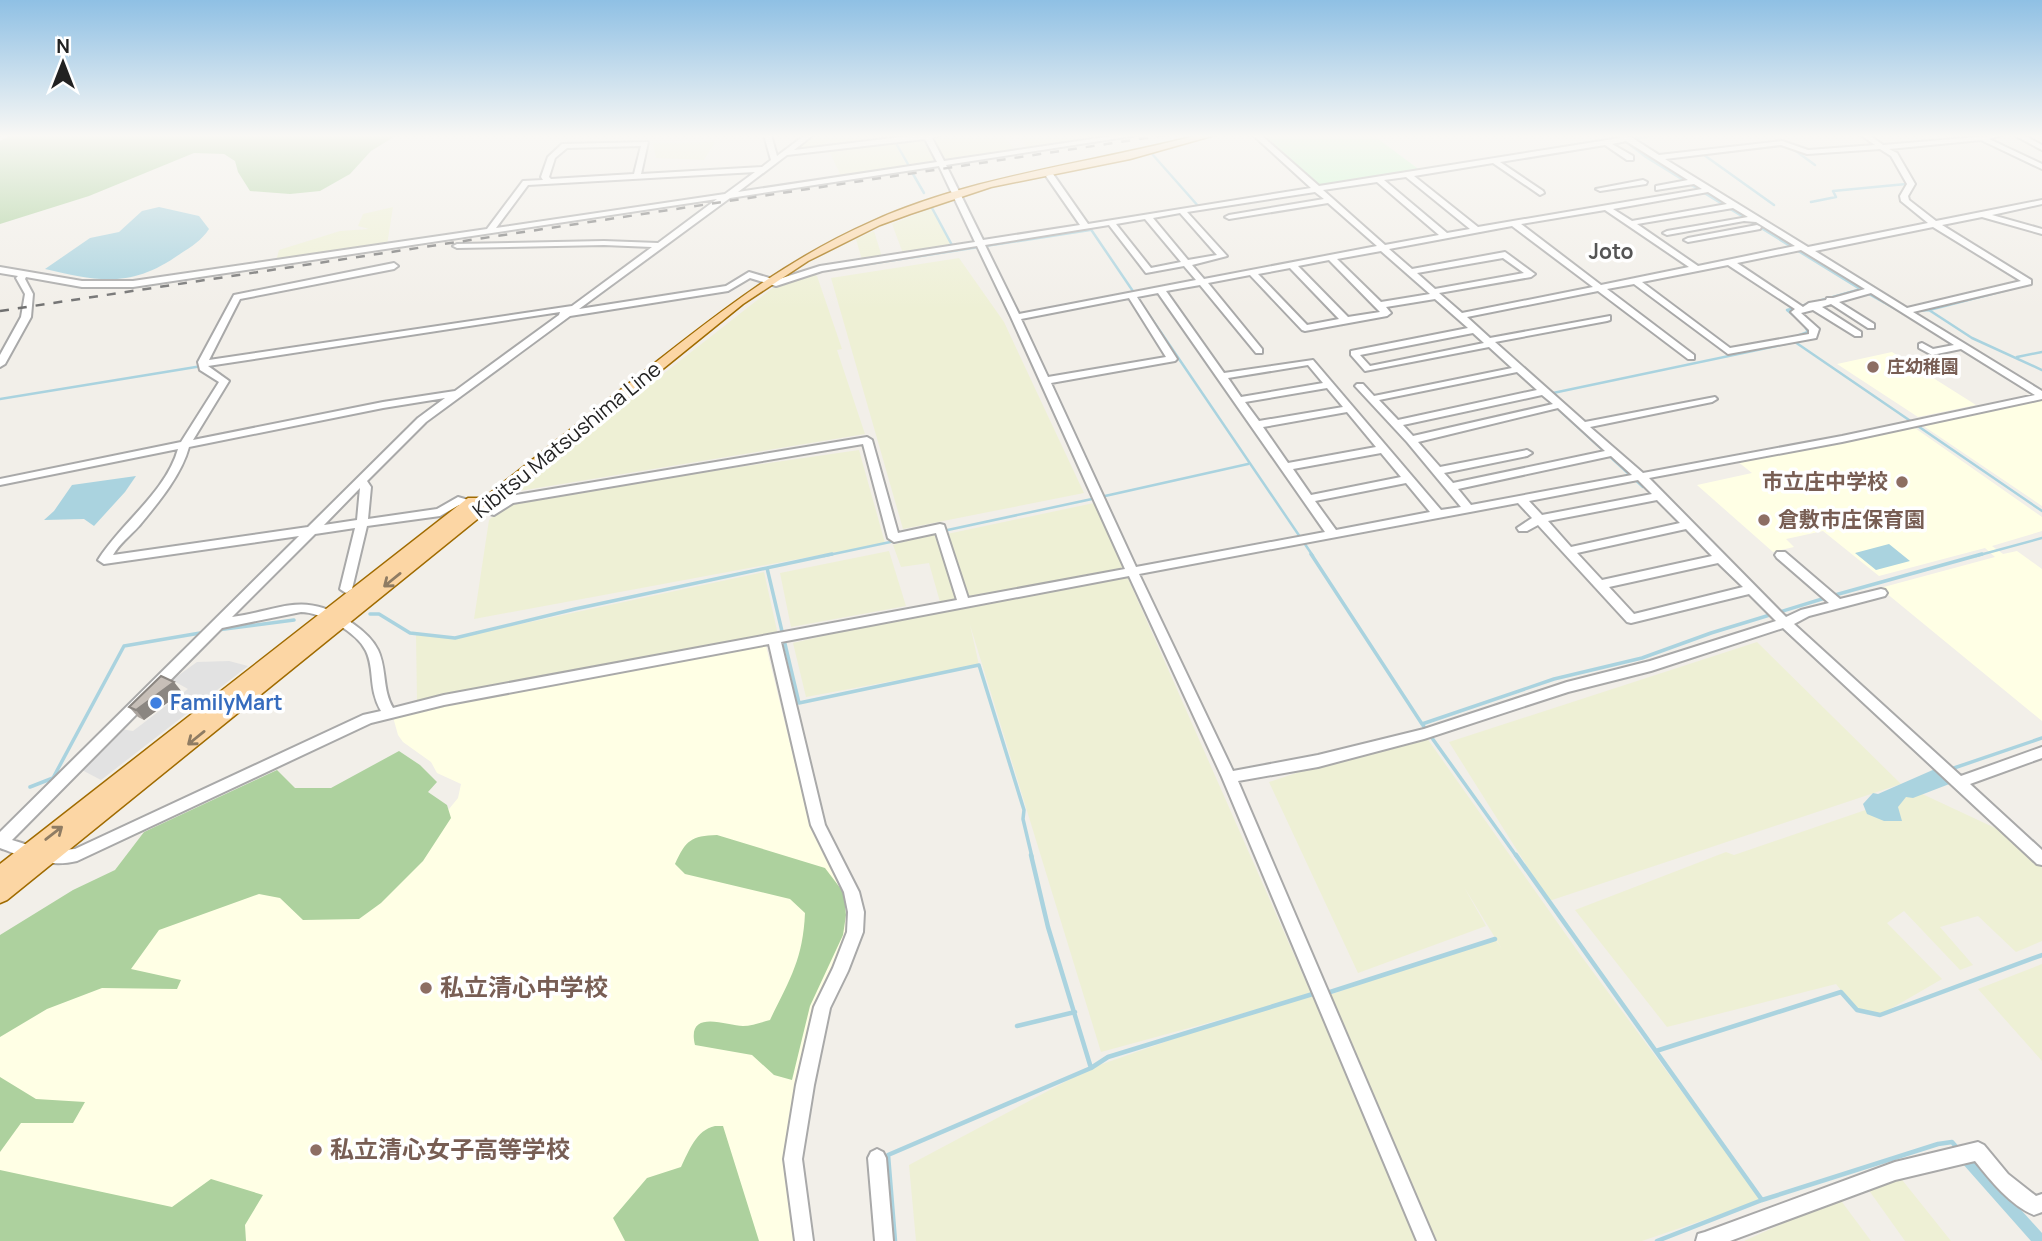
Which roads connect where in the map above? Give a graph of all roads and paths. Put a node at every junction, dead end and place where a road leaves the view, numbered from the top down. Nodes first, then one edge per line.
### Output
1 (518, 193) edge
2 (732, 193) edge
3 (743, 193) edge
4 (954, 193) joint
5 (1062, 193) edge
6 (1305, 193) edge
7 (1319, 193) edge
8 (1394, 193) edge
9 (1431, 193) edge
10 (1623, 193) edge
11 (1693, 193) edge
12 (1707, 193) edge
13 (1906, 193) edge
14 (729, 195) junction
15 (1329, 201) junction
16 (1638, 202) junction
17 (2040, 204) edge
18 (1729, 206) junction
19 (1606, 207) junction
20 (1183, 212) junction
21 (1980, 214) junction
22 (1228, 217) dead end
23 (1148, 218) junction
24 (1752, 221) junction
25 (1635, 222) dead end
26 (1112, 223) junction
27 (1514, 223) junction
28 (1933, 223) junction
29 (1086, 227) junction
30 (489, 230) junction
31 (1476, 230) junction
32 (2042, 232) edge
33 (1667, 233) dead end
34 (1445, 236) junction
35 (1688, 240) dead end
36 (657, 245) junction
37 (457, 246) dead end
38 (981, 246) junction
39 (1382, 248) junction
40 (1799, 249) junction
41 (1331, 258) junction
42 (1730, 262) junction
43 (1186, 264) junction
44 (1292, 265) junction
45 (394, 266) dead end
46 (1696, 268) junction
47 (0, 270) edge
48 (1251, 272) junction
49 (1409, 272) junction
50 (25, 274) junction
51 (763, 279) junction
52 (1636, 281) junction
53 (1202, 283) junction
54 (2025, 283) joint
55 (1602, 288) junction
56 (1160, 289) junction
57 (1867, 291) junction
58 (1134, 294) junction
59 (1434, 294) junction
60 (1830, 300) junction
61 (1379, 305) junction
62 (1812, 305) junction
63 (1798, 307) junction
64 (568, 310) junction
65 (1905, 311) junction
66 (1459, 316) junction
67 (1016, 317) junction
68 (1607, 318) dead end
69 (1346, 321) junction
70 (1871, 326) dead end
71 (1474, 330) junction
72 (1858, 334) dead end
73 (1788, 339) joint
74 (1800, 340) joint
75 (1489, 342) junction
76 (1922, 346) dead end
77 (1961, 346) junction
78 (1258, 351) dead end
79 (1691, 357) dead end
80 (0, 364) edge
81 (203, 366) junction
82 (1519, 369) junction
83 (1221, 376) junction
84 (1045, 382) junction
85 (1330, 385) junction
86 (1360, 386) dead end
87 (1545, 391) junction
88 (454, 394) junction
89 (2042, 395) edge
90 (1372, 399) junction
91 (1712, 399) dead end
92 (1238, 400) junction
93 (1555, 406) junction
94 (1350, 409) junction
95 (1396, 424) junction
96 (1256, 425) junction
97 (1583, 425) junction
98 (1411, 440) junction
99 (185, 444) junction
100 (1384, 449) junction
101 (1527, 453) dead end
102 (1608, 453) junction
103 (1285, 467) junction
104 (1438, 471) junction
105 (1636, 477) junction
106 (1409, 480) junction
107 (361, 481) junction
108 (0, 482) edge
109 (1451, 486) junction
110 (1660, 496) junction
111 (1520, 498) junction
112 (1308, 499) junction
113 (476, 507) junction
114 (1468, 508) junction
115 (1438, 514) junction
116 (1540, 519) junction
117 (362, 523) junction
118 (1689, 525) junction
119 (1523, 528) dead end
120 (309, 532) junction
121 (1333, 534) junction
122 (1569, 551) junction
123 (1781, 555) dead end
124 (1721, 558) junction
125 (1132, 571) junction
126 (1600, 585) junction
127 (346, 589) dead end
128 (1752, 589) junction
129 (1881, 593) dead end
130 (1836, 602) junction
131 (964, 603) junction
132 (1778, 616) junction
133 (335, 618) junction
134 (213, 628) junction
135 (780, 638) junction
136 (389, 712) junction
137 (2042, 752) edge
138 (1952, 775) junction
139 (1229, 777) junction
140 (29, 852) junction
141 (46, 859) junction
142 (2042, 859) edge
143 (0, 875) edge
144 (0, 894) edge
145 (1965, 1154) joint
146 (877, 1157) dead end
147 (2042, 1203) edge
148 (804, 1241) edge
149 (884, 1241) edge
150 (1426, 1241) edge
151 (1705, 1241) edge

1 - 30 street
2 - 14 street
3 - 14 street
4 - 38 street
4 - 51 main road, Kibitsu Matsushima Line
5 - 29 street
6 - 20 street
7 - 15 street
8 - 34 street
9 - 31 street
10 - 16 street
11 - 16 street
12 - 18 street
13 - 28 street
14 - 30 street
14 - 36 street
15 - 22 street
15 - 39 street
16 - 19 street
17 - 21 street
18 - 24 street
18 - 25 street
19 - 27 street
19 - 46 street
20 - 23 street
20 - 43 street
21 - 28 street
21 - 32 street
23 - 26 street
23 - 43 street
24 - 33 street
24 - 35 street
24 - 40 street
26 - 29 street
26 - 43 street
27 - 31 street
27 - 55 street
28 - 40 street
28 - 54 street
29 - 38 street
30 - 50 street
31 - 34 street
34 - 39 street
36 - 37 street
36 - 64 street
38 - 51 street
38 - 67 street
39 - 41 street
39 - 49 street
40 - 42 street
40 - 57 street
41 - 44 street
41 - 61 street
42 - 46 street
42 - 63 street
43 - 53 street
44 - 48 street
44 - 69 street
45 - 81 street
46 - 52 street
47 - 50 street
48 - 53 street
48 - 69 street
49 - 59 street
49 - 59 street
50 - 80 street
51 - 64 street
51 - 113 main road, Kibitsu Matsushima Line
52 - 55 street
52 - 73 street
53 - 56 street
53 - 78 street
54 - 65 street
55 - 66 street
55 - 79 street
56 - 58 street
56 - 83 street
57 - 60 street
57 - 65 street
58 - 67 street
58 - 84 street
59 - 61 street
59 - 66 street
60 - 62 street
60 - 70 street
61 - 69 street
62 - 63 street
62 - 72 street
63 - 74 street
64 - 81 street
64 - 88 street
65 - 77 street
66 - 71 street
67 - 84 street
68 - 75 street
71 - 75 street
71 - 75 street
73 - 74 street
75 - 82 street
76 - 77 street
77 - 89 street
81 - 99 street
82 - 87 street
82 - 90 street
83 - 85 street
83 - 92 street
84 - 125 street
85 - 92 street
85 - 94 street
86 - 90 street
87 - 93 street
87 - 95 street
88 - 99 street
88 - 107 street
89 - 105 street
90 - 95 street
91 - 97 street
92 - 96 street
93 - 97 street
93 - 98 street
94 - 96 street
94 - 100 street
95 - 98 street
96 - 103 street
97 - 102 street
98 - 104 street
99 - 108 street
99 - 120 street
100 - 103 street
100 - 106 street
101 - 104 street
102 - 105 street
102 - 109 street
103 - 112 street
104 - 109 street
105 - 110 street
105 - 111 street
106 - 112 street
106 - 115 street
107 - 117 street
107 - 120 street
109 - 114 street
110 - 116 street
110 - 118 street
111 - 114 street
111 - 116 street
112 - 121 street
113 - 117 street
113 - 131 street
113 - 133 main road, Kibitsu Matsushima Line
114 - 115 street
115 - 121 street
116 - 119 street
116 - 122 street
117 - 120 street
117 - 127 street
118 - 122 street
118 - 124 street
120 - 134 street
121 - 125 street
122 - 126 street
123 - 130 street
124 - 126 street
124 - 128 street
125 - 131 street
125 - 139 street
126 - 128 street
128 - 132 street
129 - 130 street
130 - 132 street
131 - 135 street
132 - 138 street
132 - 139 street
133 - 134 street
133 - 136 street
140 -> 133 main road, Kibitsu Matsushima Line
133 -> 141 main road, Kibitsu Matsushima Line
134 - 140 street
135 - 136 street
135 - 148 street
136 - 141 street
137 - 138 street
138 - 142 street
139 - 150 street
140 - 141 street
140 - 143 main road, Kibitsu Matsushima Line
141 - 144 main road, Kibitsu Matsushima Line
145 - 147 street
145 - 151 street
146 - 149 street

